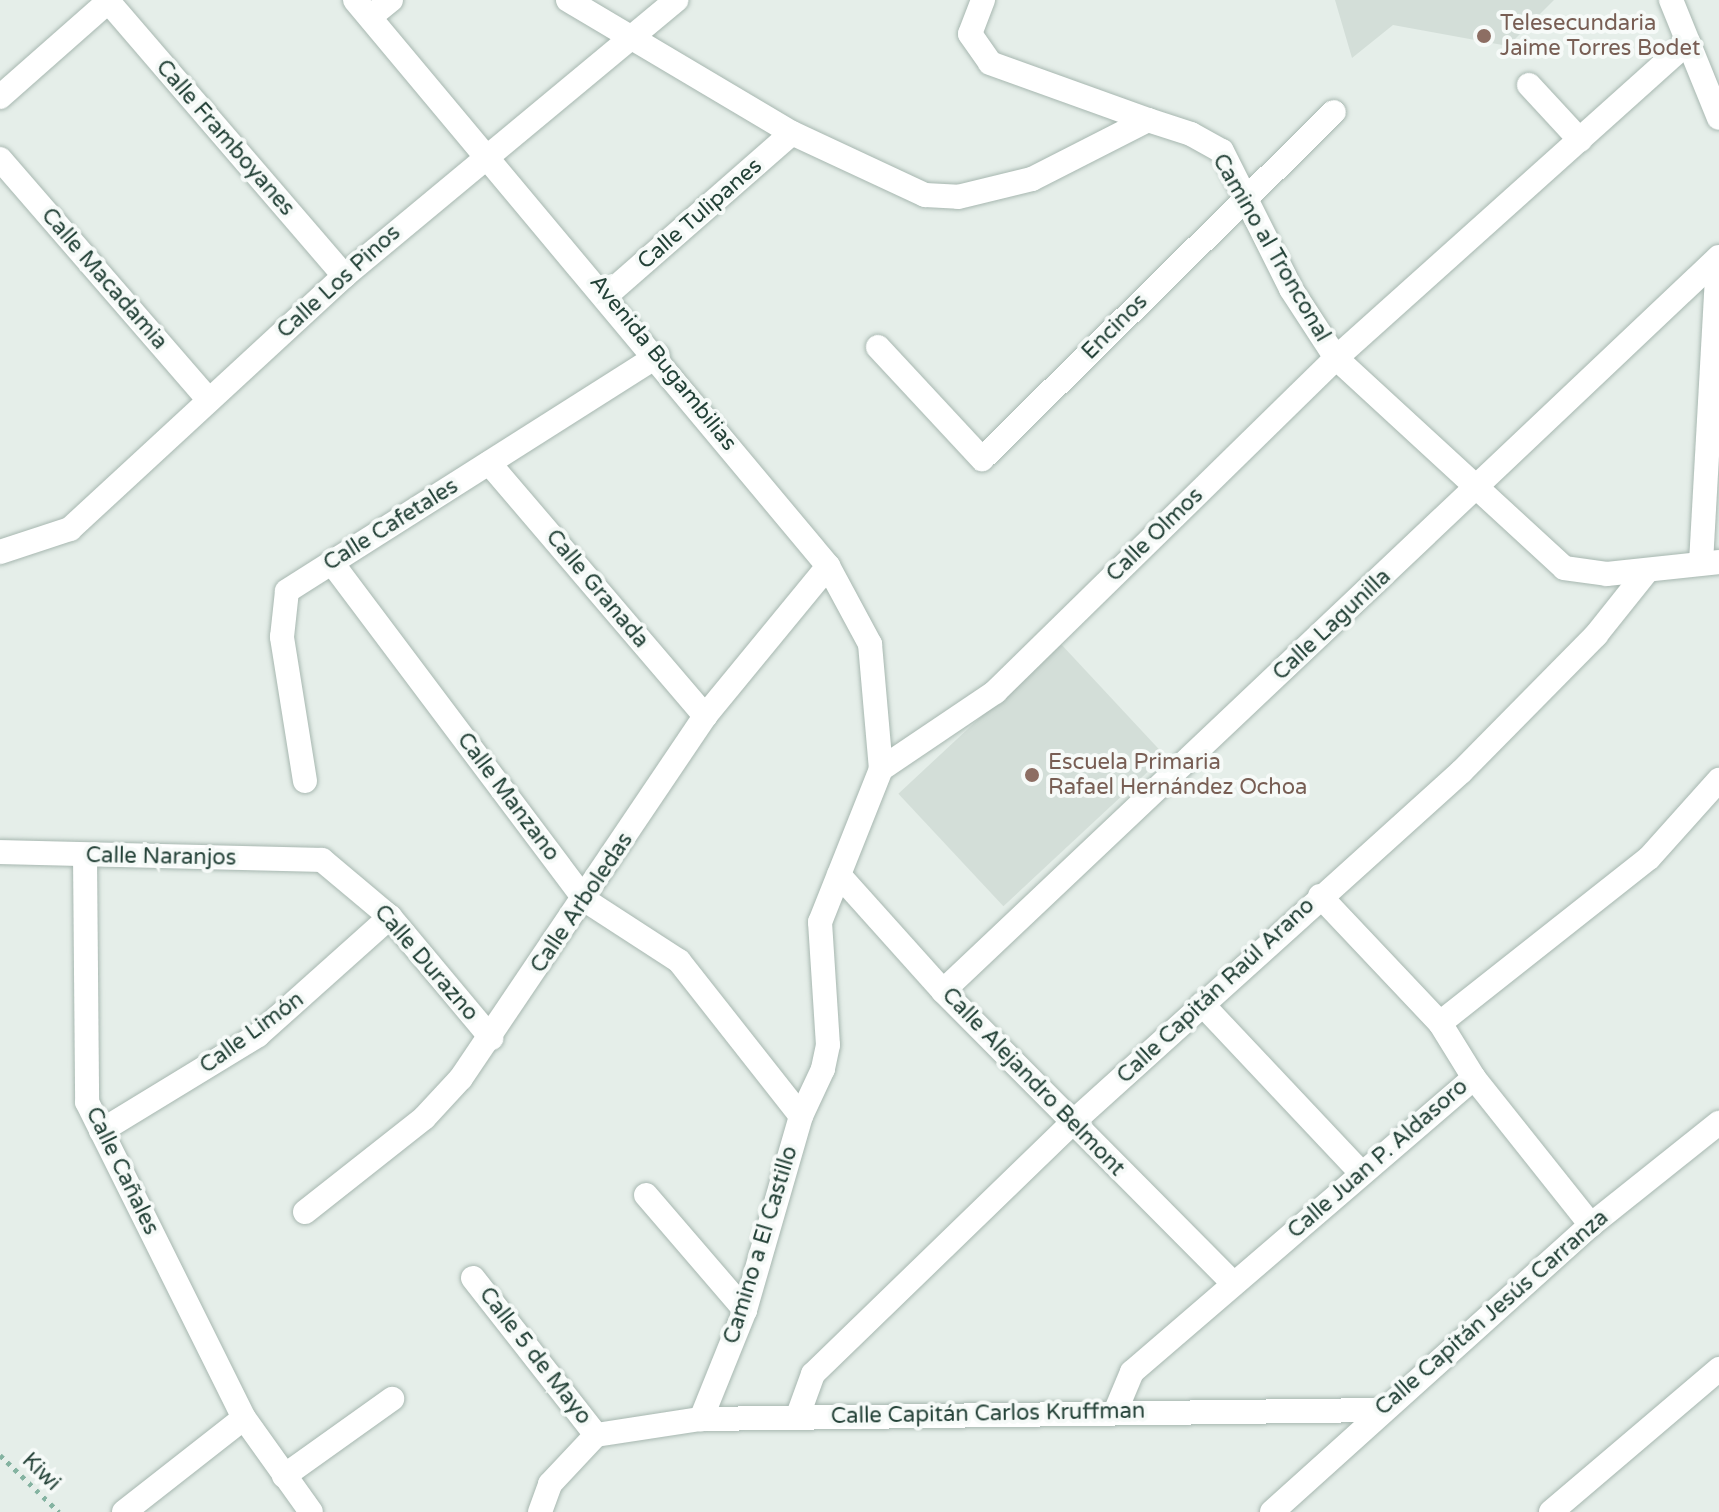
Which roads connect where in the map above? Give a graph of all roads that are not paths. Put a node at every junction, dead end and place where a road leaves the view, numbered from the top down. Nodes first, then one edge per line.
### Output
1 (108, 0) edge
2 (391, 0) edge
3 (568, 0) edge
4 (676, 0) edge
5 (983, 0) edge
6 (1671, 0) edge
7 (362, 8) edge
8 (631, 37) junction
9 (1688, 42) junction
10 (1529, 85) dead end
11 (0, 97) edge
12 (1334, 112) dead end
13 (1719, 118) edge
14 (1148, 120) junction
15 (792, 133) junction
16 (1580, 140) junction
17 (485, 153) junction
18 (0, 159) edge
19 (1247, 196) junction
20 (1718, 257) edge
21 (344, 276) junction
22 (608, 294) junction
23 (878, 347) dead end
24 (658, 356) junction
25 (1336, 358) junction
26 (209, 400) junction
27 (489, 463) junction
28 (1477, 488) junction
29 (0, 552) edge
30 (1710, 562) edge
31 (332, 563) junction
32 (828, 566) junction
33 (1647, 571) junction
34 (705, 716) junction
35 (881, 769) junction
36 (1719, 780) edge
37 (305, 781) dead end
38 (0, 852) edge
39 (85, 856) junction
40 (322, 860) joint
41 (839, 875) junction
42 (1320, 896) junction
43 (585, 900) junction
44 (390, 917) junction
45 (943, 991) junction
46 (1202, 1004) junction
47 (1440, 1023) junction
48 (491, 1038) junction
49 (1474, 1078) junction
50 (801, 1116) junction
51 (1072, 1123) junction
52 (1719, 1123) edge
53 (101, 1131) junction
54 (1362, 1174) junction
55 (646, 1195) dead end
56 (305, 1212) dead end
57 (1591, 1225) junction
58 (473, 1278) dead end
59 (1233, 1283) junction
60 (745, 1310) junction
61 (1717, 1375) edge
62 (392, 1399) dead end
63 (1116, 1410) junction
64 (1381, 1410) junction
65 (244, 1418) junction
66 (797, 1418) junction
67 (701, 1419) junction
68 (596, 1435) junction
69 (284, 1476) junction
70 (124, 1512) edge
71 (311, 1512) edge
72 (540, 1512) edge
73 (1272, 1512) edge
74 (1551, 1512) edge

1 - 11 street
1 - 21 street, Calle Framboyanes
2 - 7 street
3 - 8 street
4 - 8 street, Calle Los Pinos
5 - 14 street, Camino al Tronconal
6 - 9 street
7 - 17 street, Avenida Bugambilias
8 - 15 street
8 - 17 street, Calle Los Pinos
9 - 13 street
9 - 16 street, Calle Olmos
10 - 16 street
12 - 19 street, Encinos
14 - 15 street
14 - 19 street, Camino al Tronconal
15 - 22 street, Calle Tulipanes
16 - 25 street, Calle Olmos
17 - 21 street, Calle Los Pinos
17 - 22 street, Avenida Bugambilias
18 - 26 street, Calle Macadamia
19 - 23 street, Encinos
19 - 25 street, Camino al Tronconal
20 - 28 street, Calle Lagunilla
20 - 30 street
21 - 26 street, Calle Los Pinos
22 - 24 street, Avenida Bugambilias
24 - 27 street, Calle Cafetales
24 - 32 street, Avenida Bugambilias
25 - 28 street, Camino al Tronconal
25 - 35 street, Calle Olmos
26 - 29 street, Calle Los Pinos
27 - 31 street, Calle Cafetales
27 - 34 street, Calle Granada
28 - 33 street, Camino al Tronconal
28 - 45 street, Calle Lagunilla
30 - 33 street, Camino al Tronconal
31 - 37 street, Calle Cafetales
31 - 43 street, Calle Manzano
32 - 34 street, Calle Arboledas
32 - 35 street, Avenida Bugambilias
33 - 42 street, Calle Capitán Raúl Arano
34 - 43 street, Calle Arboledas
35 - 41 street
36 - 47 street
38 - 39 street, Calle Naranjos
39 - 40 street, Calle Naranjos
39 - 53 street, Calle Cañales
40 - 44 street, Calle Durazno
41 - 45 street, Calle Alejandro Belmont
41 - 50 street
42 - 46 street, Calle Capitán Raúl Arano
42 - 47 street, Calle Juan P. Aldasoro
43 - 48 street, Calle Arboledas
43 - 50 street, Calle Manzano
44 - 48 street, Calle Durazno
44 - 53 street, Calle Limón
45 - 51 street, Calle Alejandro Belmont
46 - 51 street, Calle Capitán Raúl Arano
46 - 54 street
47 - 49 street, Calle Juan P. Aldasoro
48 - 56 street, Calle Arboledas
49 - 54 street, Calle Juan P. Aldasoro
49 - 57 street
50 - 60 street, Camino a El Castillo
51 - 59 street, Calle Alejandro Belmont
51 - 66 street, Calle Capitán Raúl Arano
52 - 57 street, Calle Capitán Jesús Carranza
53 - 65 street, Calle Cañales
54 - 59 street, Calle Juan P. Aldasoro
55 - 60 street
57 - 64 street, Calle Capitán Jesús Carranza
58 - 68 street, Calle 5 de Mayo
59 - 63 street, Calle Juan P. Aldasoro
60 - 67 street, Camino a El Castillo
61 - 74 street
62 - 69 street
63 - 64 street, Calle Capitán Carlos Kruffman
63 - 66 street, Calle Capitán Carlos Kruffman
64 - 73 street, Calle Capitán Jesús Carranza
65 - 69 street, Calle Cañales
65 - 70 street
66 - 67 street, Calle Capitán Carlos Kruffman
67 - 68 street, Calle Capitán Carlos Kruffman
68 - 72 street
69 - 71 street, Calle Cañales

